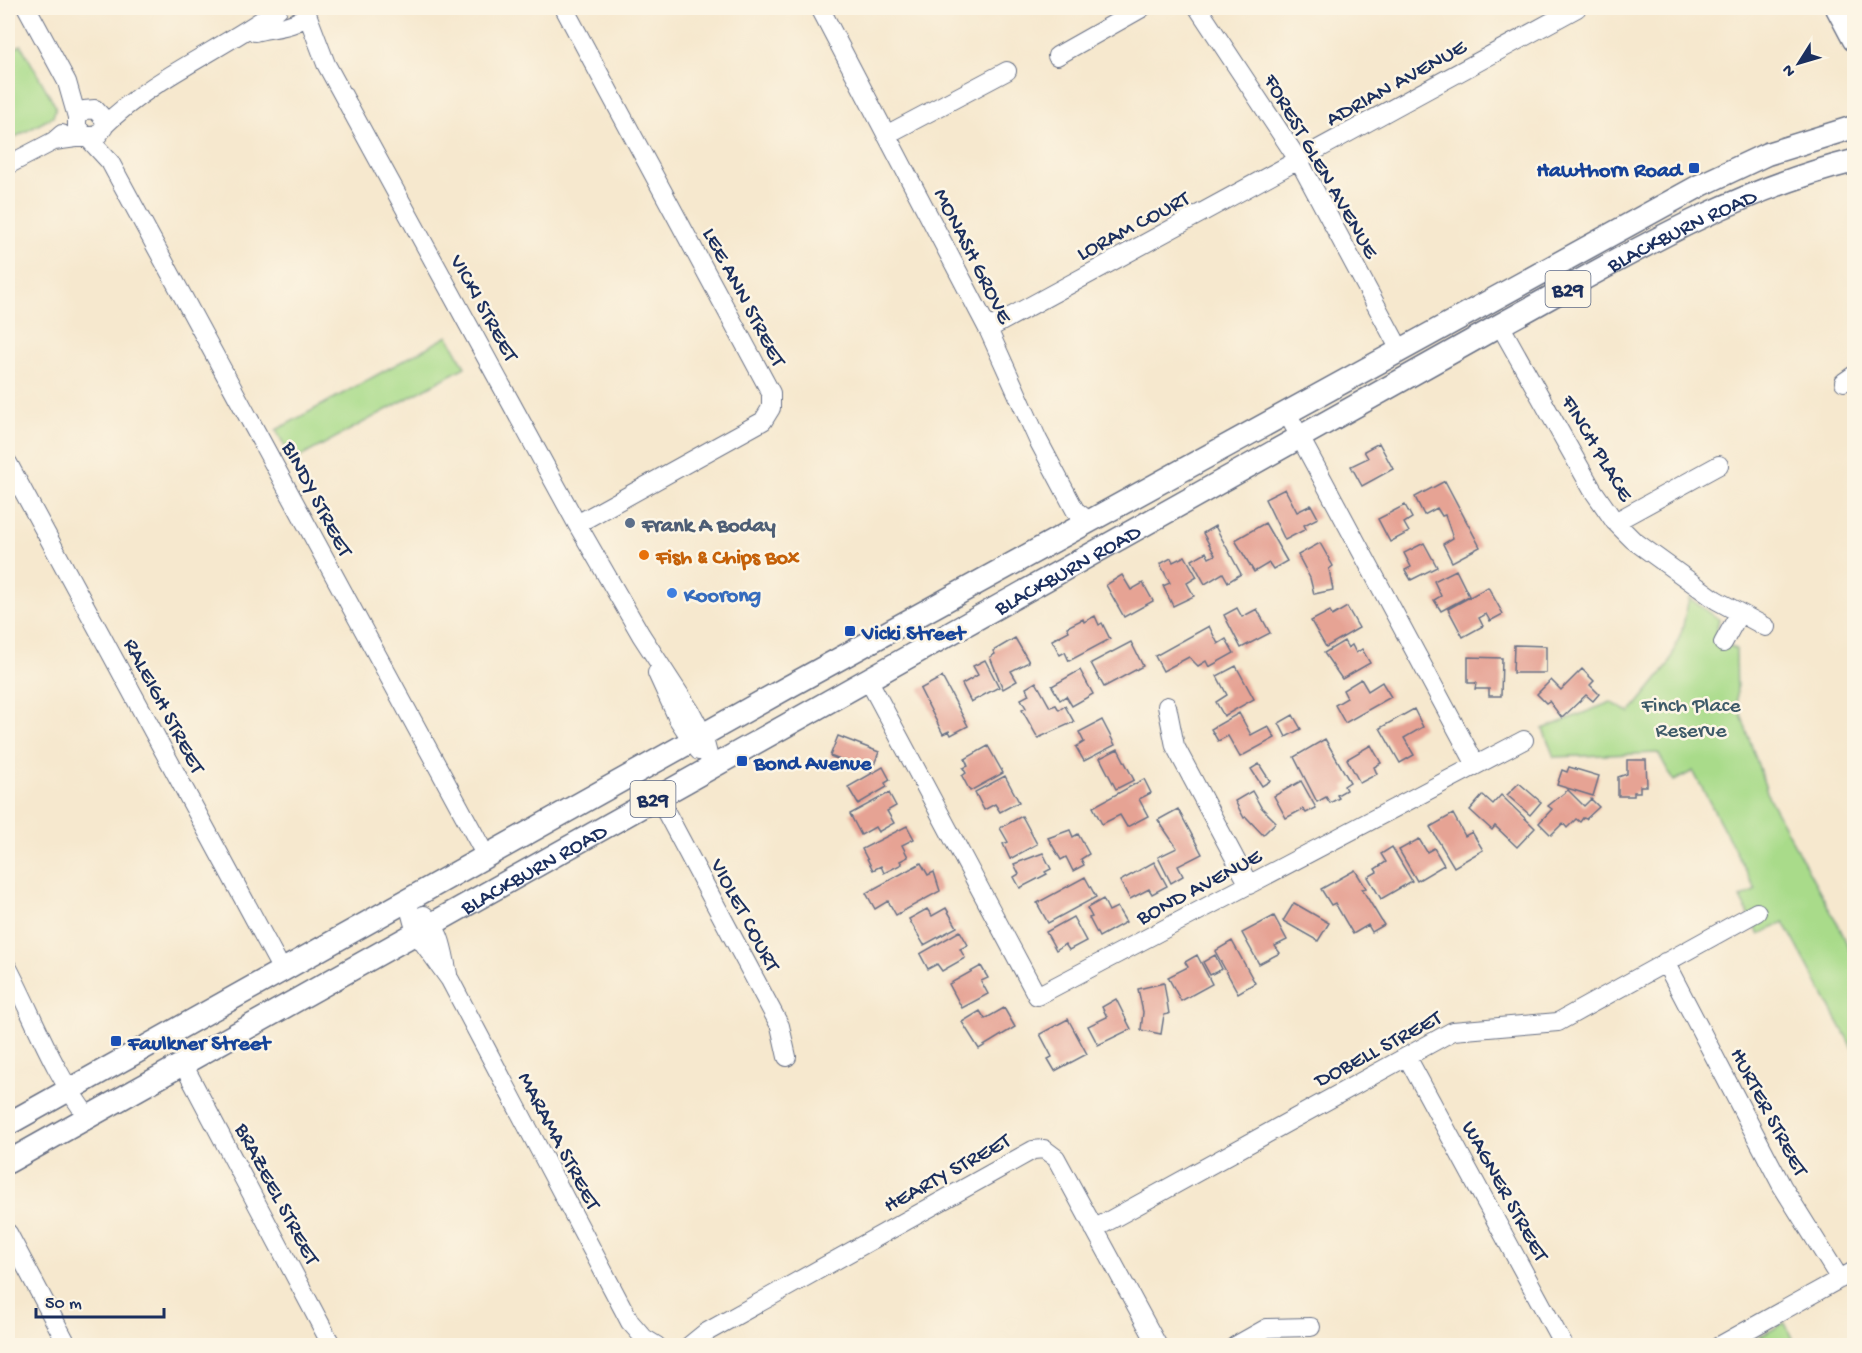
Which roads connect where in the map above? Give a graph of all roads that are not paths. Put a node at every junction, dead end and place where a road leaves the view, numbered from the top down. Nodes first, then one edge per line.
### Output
1 (27, 8) edge
2 (564, 8) edge
3 (820, 8) edge
4 (1142, 8) edge
5 (1198, 8) edge
6 (1577, 8) edge
7 (1838, 8) edge
8 (296, 13) edge
9 (1854, 40) edge
10 (1057, 56) dead end
11 (1007, 70) dead end
12 (67, 82) junction
13 (100, 118) junction
14 (1854, 127) edge
15 (81, 128) junction
16 (886, 135) junction
17 (1299, 161) junction
18 (1854, 161) edge
19 (110, 162) junction
20 (8, 165) edge
21 (1500, 325) junction
22 (988, 329) junction
23 (1400, 350) junction
24 (1287, 413) junction
25 (1299, 436) junction
26 (8, 462) edge
27 (1719, 465) dead end
28 (1090, 522) junction
29 (1615, 522) junction
30 (577, 524) junction
31 (1739, 614) junction
32 (1766, 627) dead end
33 (1724, 643) dead end
34 (868, 679) junction
35 (1167, 706) dead end
36 (697, 738) junction
37 (1524, 740) dead end
38 (1476, 765) junction
39 (711, 766) junction
40 (658, 797) junction
41 (486, 856) junction
42 (1249, 885) junction
43 (407, 900) junction
44 (1757, 912) dead end
45 (424, 928) junction
46 (1665, 963) junction
47 (8, 968) edge
48 (282, 970) junction
49 (787, 1057) dead end
50 (1407, 1057) junction
51 (183, 1064) junction
52 (72, 1088) junction
53 (88, 1117) junction
54 (8, 1124) edge
55 (8, 1162) edge
56 (1094, 1229) junction
57 (8, 1233) edge
58 (1847, 1275) edge
59 (630, 1322) junction
60 (1311, 1327) dead end
61 (705, 1333) junction
62 (68, 1346) edge
63 (332, 1346) edge
64 (637, 1346) edge
65 (657, 1346) edge
66 (675, 1346) edge
67 (689, 1346) edge
68 (1158, 1346) edge
69 (1235, 1346) edge
70 (1564, 1346) edge
71 (1719, 1346) edge

1 - 12 street, BINDY STREET
2 - 30 street, LEE ANN STREET
3 - 16 street, MONASH GROVE
4 - 10 street
5 - 17 street, FOREST GLEN AVENUE
6 - 17 street, ADRIAN AVENUE
7 - 9 main road
8 - 13 street
8 - 30 street, VICKI STREET
11 - 16 street
12 - 13 street, BINDY STREET
12 - 15 street, BINDY STREET
13 - 15 street
13 - 15 street
13 - 19 street, BINDY STREET
14 - 23 main road, BLACKBURN ROAD / B29
15 - 19 street, BINDY STREET
15 - 20 street
16 - 22 street, MONASH GROVE
17 - 22 street, LORAM COURT
17 - 23 street, FOREST GLEN AVENUE
18 - 21 main road, BLACKBURN ROAD / B29
19 - 41 street, BINDY STREET
21 - 25 main road, BLACKBURN ROAD / B29
21 - 29 street, FINCH PLACE
22 - 28 street, MONASH GROVE
23 - 24 main road, BLACKBURN ROAD / B29
24 - 25 street
24 - 28 main road, BLACKBURN ROAD / B29
25 - 34 main road, BLACKBURN ROAD / B29
25 - 38 street
26 - 48 street, RALEIGH STREET
27 - 29 street
28 - 36 main road, BLACKBURN ROAD / B29
29 - 31 street, FINCH PLACE
30 - 36 street, VICKI STREET
31 - 32 street, FINCH PLACE
31 - 33 street
34 - 39 main road, BLACKBURN ROAD / B29
34 - 42 street, BOND AVENUE
35 - 42 street
36 - 39 street, VICKI STREET
36 - 41 main road, BLACKBURN ROAD / B29
37 - 38 street, BOND AVENUE
38 - 42 street, BOND AVENUE
39 - 40 main road, BLACKBURN ROAD / B29
40 - 45 main road, BLACKBURN ROAD / B29
40 - 49 street, VIOLET COURT
41 - 43 main road, BLACKBURN ROAD / B29
43 - 45 street
43 - 48 main road, BLACKBURN ROAD / B29
44 - 46 street, DOBELL STREET
45 - 51 main road, BLACKBURN ROAD / B29
45 - 59 street, MARAMA STREET
46 - 50 street, DOBELL STREET
46 - 58 street, HURTER STREET
47 - 52 street
48 - 52 main road, BLACKBURN ROAD / B29
50 - 56 street, DOBELL STREET
50 - 70 street, WAGNER STREET
51 - 53 main road, BLACKBURN ROAD / B29
51 - 63 street, BRAZEEL STREET
52 - 53 street
52 - 54 main road, BLACKBURN ROAD / B29
53 - 55 main road, BLACKBURN ROAD / B29
56 - 61 street, HEARTY STREET
56 - 68 street, HEARTY STREET
57 - 62 street
58 - 71 street
59 - 64 street, MARAMA STREET
59 - 65 street, MARAMA STREET
60 - 69 street
61 - 66 street, HEARTY STREET
61 - 67 street, HEARTY STREET

